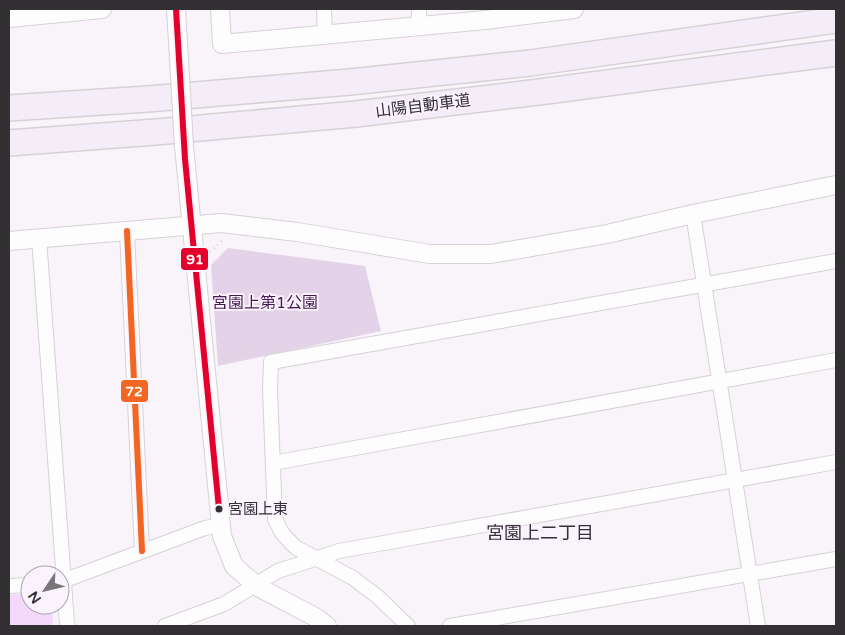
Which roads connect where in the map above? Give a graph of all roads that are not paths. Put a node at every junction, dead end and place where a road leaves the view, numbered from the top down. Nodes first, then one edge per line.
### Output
1 (102, 9) edge
2 (176, 9) edge
3 (220, 9) edge
4 (324, 9) edge
5 (574, 9) edge
6 (517, 12) edge
7 (419, 17) edge
8 (9, 18) edge
9 (836, 20) edge
10 (325, 35) junction
11 (836, 53) edge
12 (9, 108) edge
13 (9, 143) edge
14 (836, 185) edge
15 (693, 214) junction
16 (191, 226) junction
17 (127, 231) junction
18 (39, 238) junction
19 (9, 241) edge
20 (836, 261) edge
21 (705, 284) junction
22 (836, 360) edge
23 (720, 381) junction
24 (836, 462) edge
25 (273, 463) junction
26 (736, 480) junction
27 (221, 525) junction
28 (142, 551) junction
29 (316, 558) junction
30 (836, 559) edge
31 (61, 565) edge
32 (750, 574) junction
33 (70, 578) edge
34 (255, 585) junction
35 (166, 626) edge
36 (327, 626) edge
37 (408, 626) edge
38 (450, 626) edge
39 (758, 626) edge

1 - 8 street
2 - 16 street, bridge
3 - 10 street
4 - 10 street
5 - 6 street
6 - 7 street
7 - 10 street
9 - 12 highway, 山陽自動車道
11 - 13 highway, 山陽自動車道
14 - 15 street
15 - 16 street
15 - 21 street
16 - 17 street
16 - 27 street
17 - 18 street
17 - 28 street
18 - 19 street
18 - 31 street
20 - 21 street
21 - 23 street
21 - 25 street
22 - 23 street
23 - 25 street
23 - 26 street
24 - 26 street
25 - 29 street
26 - 29 street
26 - 32 street
27 - 28 street
27 - 34 street
28 - 33 street
29 - 34 street
29 - 37 street
30 - 32 street
32 - 38 street
32 - 39 street
34 - 35 street
34 - 36 street

